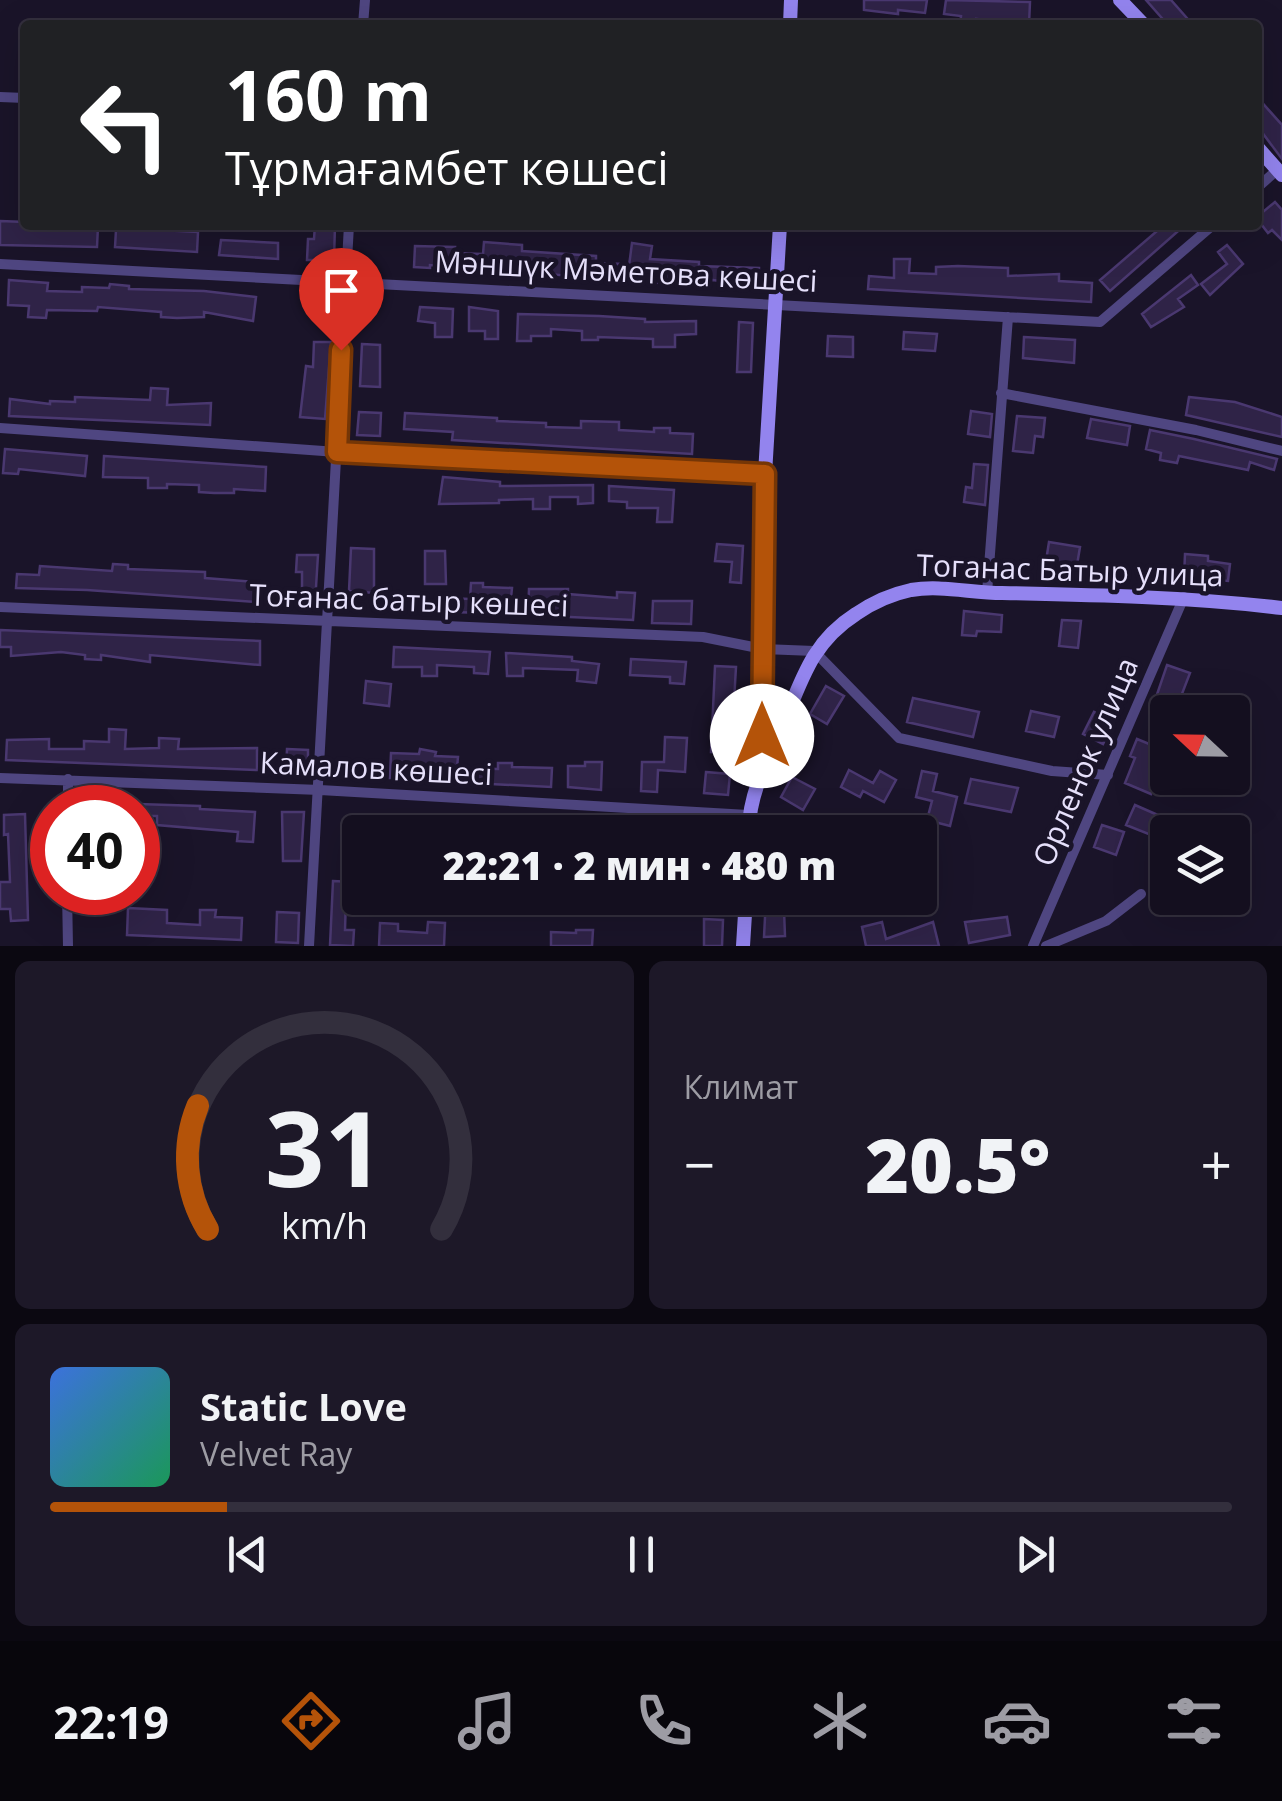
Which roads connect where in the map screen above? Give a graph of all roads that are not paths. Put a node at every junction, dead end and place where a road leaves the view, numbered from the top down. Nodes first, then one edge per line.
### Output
1 (1120, 0) edge
2 (1139, 20) edge
3 (1262, 153) edge
4 (1280, 173) edge
5 (348, 230) edge
6 (780, 230) edge
7 (1207, 230) edge
8 (0, 264) edge
9 (344, 282) junction
10 (776, 305) junction
11 (1008, 318) junction
12 (1002, 393) junction
13 (0, 428) edge
14 (1282, 451) edge
15 (337, 452) junction
16 (765, 474) junction
17 (987, 593) junction
18 (1184, 597) junction
19 (0, 608) edge
20 (1282, 608) edge
21 (328, 622) junction
22 (762, 649) junction
23 (814, 652) junction
24 (768, 760) junction
25 (1108, 775) junction
26 (0, 778) edge
27 (68, 779) junction
28 (68, 785) edge
29 (320, 790) junction
30 (748, 815) joint
31 (1141, 894) dead end
32 (67, 915) edge
33 (745, 915) edge
34 (68, 946) edge
35 (309, 946) edge
36 (743, 946) edge
37 (1034, 946) edge
38 (1046, 946) edge

1 - 2 street
3 - 4 street
5 - 9 street
6 - 10 street
7 - 11 street, Мәншүк Мәметова көшесі
8 - 9 street, Мәншүк Мәметова көшесі
9 - 10 street, Мәншүк Мәметова көшесі
9 - 15 street
10 - 11 street, Мәншүк Мәметова көшесі
10 - 16 street
11 - 12 street
12 - 14 street
12 - 17 street
13 - 15 street
15 - 16 street
15 - 21 street
16 - 22 street
17 - 18 street, Тоганас Батыр улица
17 - 23 street, Тоганас Батыр улица
18 - 20 street, Тоганас Батыр улица
18 - 25 street, Орленок улица
19 - 21 street, Тоғанас батыр көшесі
21 - 22 street, Тоғанас батыр көшесі
21 - 29 street
22 - 23 street, Тоғанас батыр көшесі
22 - 24 street
23 - 24 street, Тоганас Батыр улица
23 - 25 street
24 - 30 street, Тоганас Батыр улица
25 - 37 street, Орленок улица
26 - 27 street, Камалов көшесі
27 - 28 street
27 - 29 street, Камалов көшесі
29 - 30 street, Камалов көшесі
29 - 35 street
31 - 38 street
32 - 34 street
33 - 36 street

